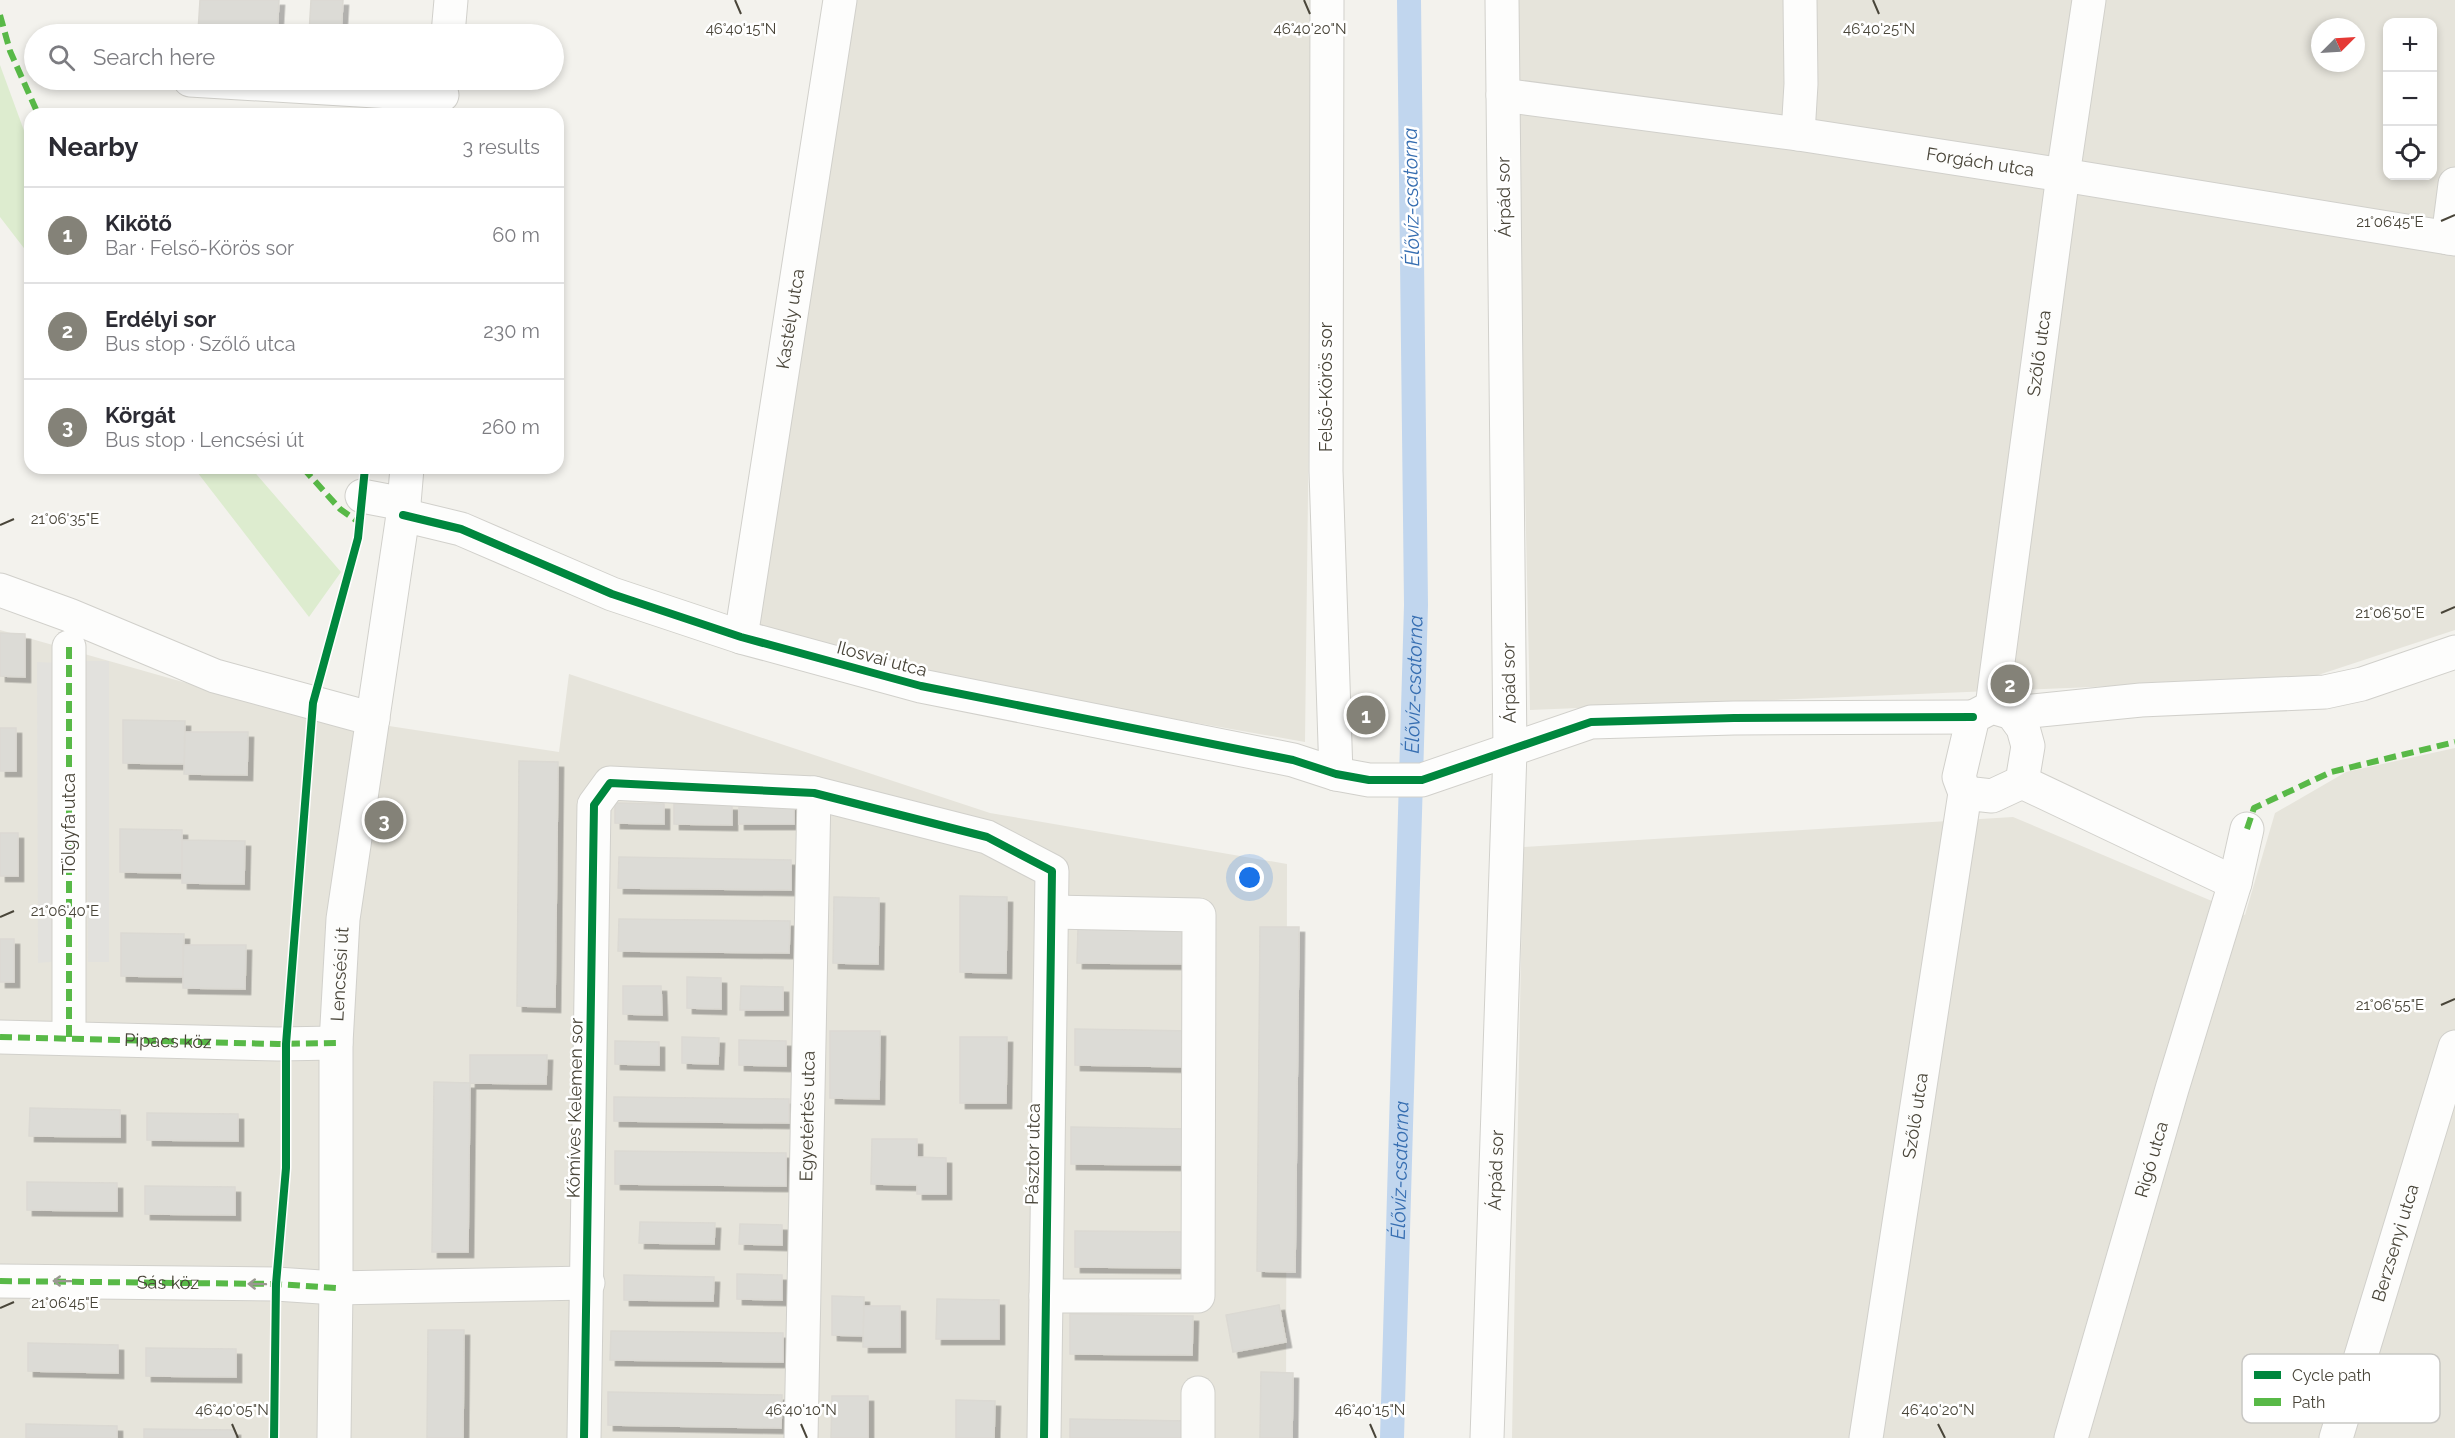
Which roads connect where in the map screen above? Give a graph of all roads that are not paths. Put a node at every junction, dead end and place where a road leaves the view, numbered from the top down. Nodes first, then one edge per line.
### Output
1 (451, 0) edge
2 (840, 0) edge
3 (1327, 0) edge
4 (1502, 0) edge
5 (1800, 0) edge
6 (2089, 0) edge
7 (449, 24) edge
8 (348, 90) edge
9 (1503, 95) junction
10 (442, 96) edge
11 (1798, 134) junction
12 (2063, 175) junction
13 (2455, 184) edge
14 (2451, 239) edge
15 (407, 474) edge
16 (362, 496) dead end
17 (404, 510) junction
18 (0, 590) edge
19 (741, 637) junction
20 (69, 646) dead end
21 (2455, 652) edge
22 (1992, 712) junction
23 (373, 719) junction
24 (1510, 751) junction
25 (1336, 774) junction
26 (2022, 782) junction
27 (814, 793) junction
28 (1965, 794) junction
29 (2247, 830) dead end
30 (2235, 883) junction
31 (1052, 912) junction
32 (0, 1037) edge
33 (69, 1038) junction
34 (336, 1043) junction
35 (2455, 1047) edge
36 (0, 1281) edge
37 (588, 1283) junction
38 (336, 1287) junction
39 (1046, 1296) junction
40 (2362, 1354) edge
41 (1198, 1393) dead end
42 (2341, 1423) edge
43 (334, 1438) edge
44 (584, 1438) edge
45 (801, 1438) edge
46 (1044, 1438) edge
47 (1198, 1438) edge
48 (1487, 1438) edge
49 (1866, 1438) edge
50 (2071, 1438) edge
51 (2336, 1438) edge

1 - 7 street
2 - 19 street, Kastély utca
3 - 25 street, Felső-Körös sor
4 - 9 street, Árpád sor
5 - 11 street
6 - 12 street, Szőlő utca
8 - 10 street
9 - 11 street, Forgách utca
9 - 24 street, Árpád sor
11 - 12 street, Forgách utca
12 - 14 street, Forgách utca
12 - 22 street, Szőlő utca
13 - 14 street
15 - 17 street, Lencsési út
16 - 17 street, Ilosvai utca
17 - 19 street, Ilosvai utca
17 - 23 street, Lencsési út
18 - 23 street
19 - 25 street, Ilosvai utca
20 - 33 street, Tölgyfa utca
21 - 22 street, Ilosvai utca
22 - 24 street, Ilosvai utca
22 - 26 street
22 - 28 street, Szőlő utca
23 - 34 street, Lencsési út
24 - 25 street, Ilosvai utca
24 - 48 street, Árpád sor
26 - 28 street
26 - 30 street
27 - 31 street, Pásztor utca
27 - 37 street, Kőmíves Kelemen sor
27 - 45 street, Egyetértés utca
28 - 49 street, Szőlő utca
29 - 30 street, Rigó utca
30 - 50 street, Rigó utca
31 - 39 street, Pásztor utca
31 - 39 street
32 - 33 street, Pipacs köz
33 - 34 street, Pipacs köz
34 - 38 street, Lencsési út
35 - 40 street, Berzsenyi utca
38 -> 36 street, Sás köz
37 - 38 street, Sás köz
37 - 44 street, Kőmíves Kelemen sor
38 - 43 street, Lencsési út
39 - 46 street, Pásztor utca
41 - 47 street
42 - 51 street, Berzsenyi utca

